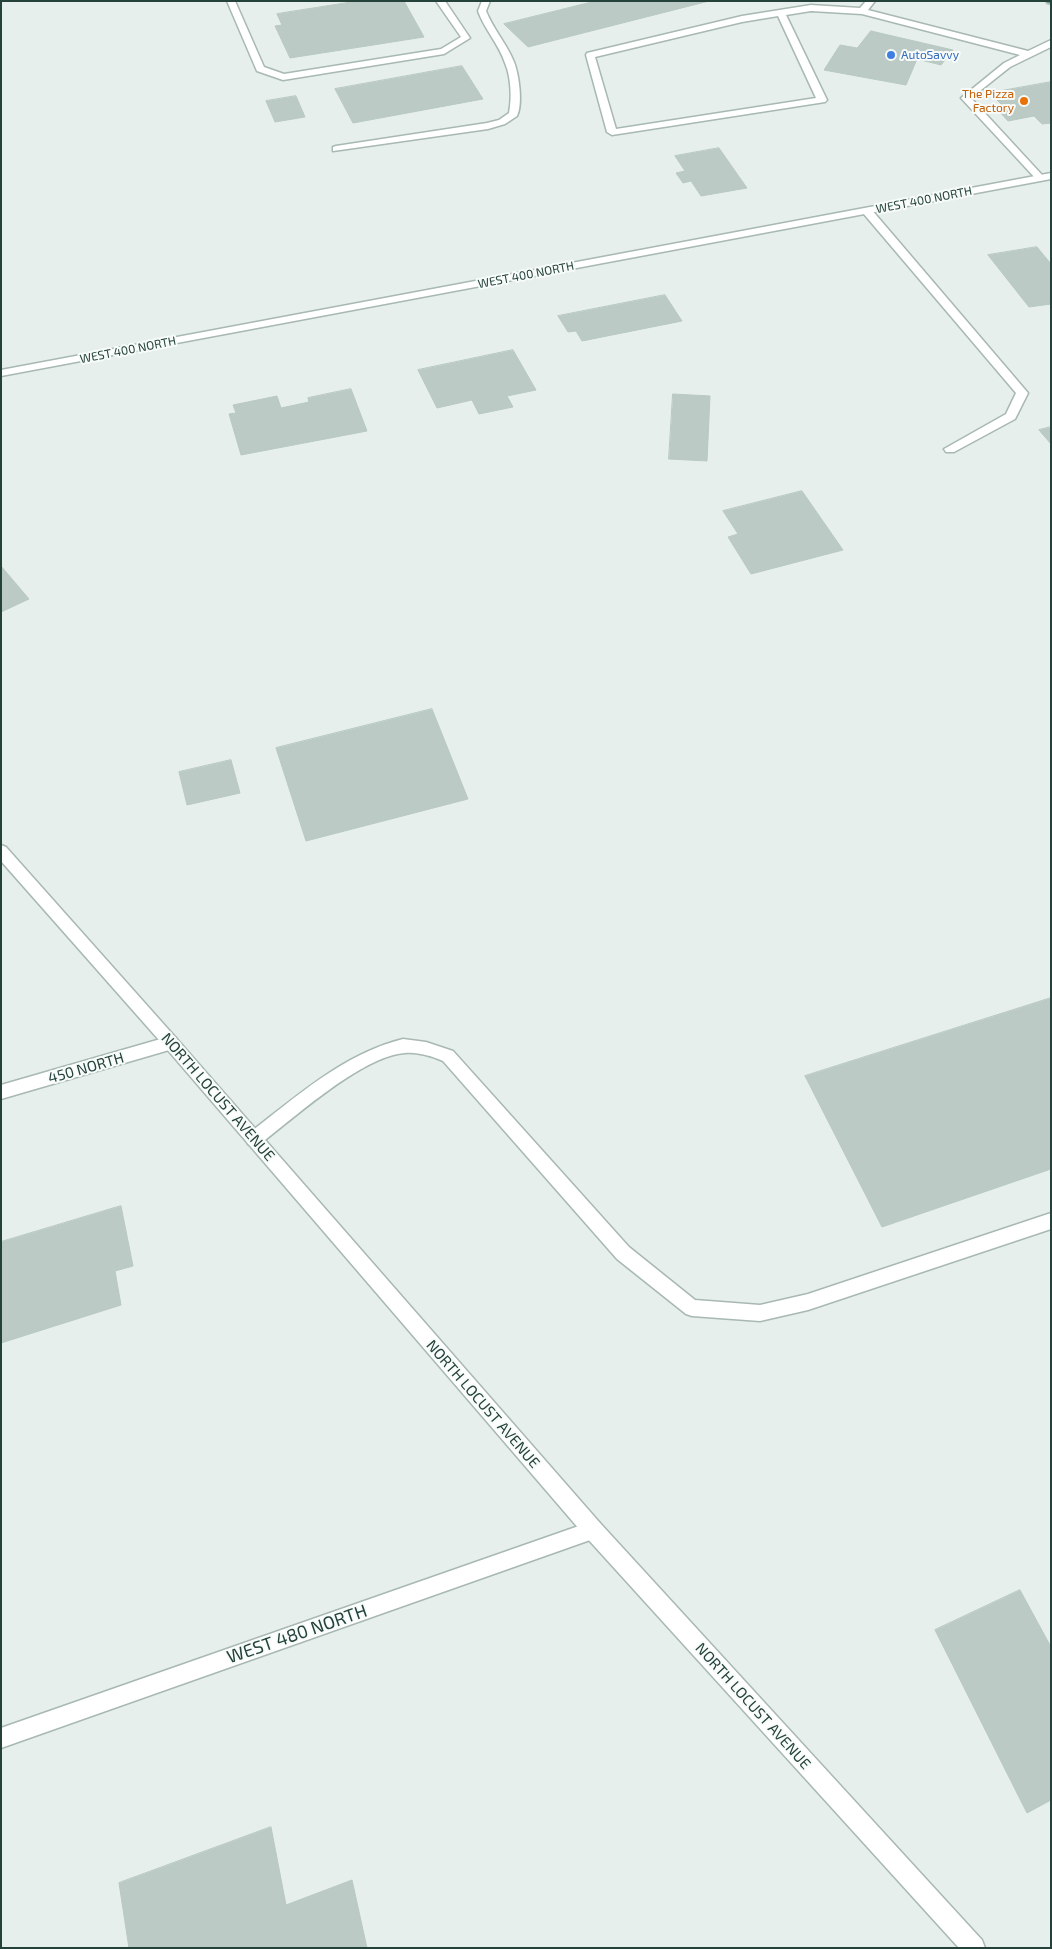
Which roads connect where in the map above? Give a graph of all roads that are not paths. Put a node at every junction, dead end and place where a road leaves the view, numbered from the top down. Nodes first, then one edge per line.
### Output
1 (231, 1) edge
2 (440, 1) edge
3 (486, 1) edge
4 (871, 1) edge
5 (862, 11) junction
6 (781, 13) junction
7 (1051, 43) edge
8 (1028, 54) junction
9 (336, 149) dead end
10 (1051, 176) edge
11 (1040, 178) junction
12 (867, 211) junction
13 (1, 373) edge
14 (950, 449) dead end
15 (1, 851) edge
16 (172, 1043) junction
17 (1, 1092) edge
18 (254, 1139) junction
19 (1051, 1221) edge
20 (593, 1530) junction
21 (1, 1738) edge
22 (974, 1948) edge

1 - 2 street
3 - 9 street
4 - 5 street
5 - 6 street
5 - 8 street
6 - 6 street
7 - 8 street
8 - 11 street
10 - 11 street, WEST 400 NORTH
11 - 12 street, WEST 400 NORTH
12 - 13 street, WEST 400 NORTH
12 - 14 street
15 - 16 street, NORTH LOCUST AVENUE
16 - 17 street, 450 NORTH
16 - 18 street, NORTH LOCUST AVENUE
18 - 19 street
18 - 20 street, NORTH LOCUST AVENUE
20 - 21 street, WEST 480 NORTH
20 - 22 street, NORTH LOCUST AVENUE

